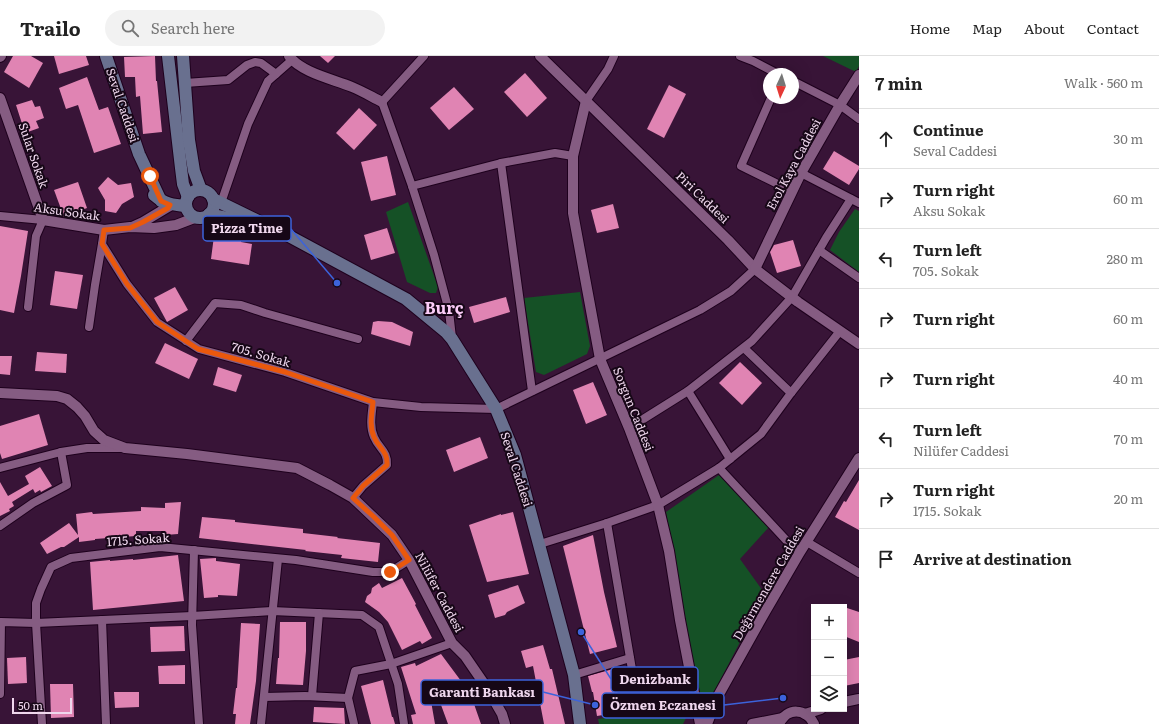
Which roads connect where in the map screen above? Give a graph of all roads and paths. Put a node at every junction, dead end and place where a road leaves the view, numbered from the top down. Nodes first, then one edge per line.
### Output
1 (106, 56) edge
2 (168, 56) edge
3 (183, 56) edge
4 (424, 56) edge
5 (540, 56) edge
6 (614, 56) edge
7 (740, 56) edge
8 (290, 58) edge
9 (754, 59) edge
10 (768, 68) edge
11 (276, 74) junction
12 (859, 75) edge
13 (185, 83) junction
14 (799, 85) edge
15 (0, 98) edge
16 (586, 101) junction
17 (382, 102) junction
18 (768, 104) edge
19 (840, 104) junction
20 (859, 119) edge
21 (573, 156) junction
22 (501, 163) junction
23 (801, 173) junction
24 (412, 186) junction
25 (201, 190) junction
26 (792, 191) junction
27 (851, 199) junction
28 (187, 201) junction
29 (217, 201) junction
30 (166, 203) junction
31 (859, 203) edge
32 (209, 214) junction
33 (0, 216) edge
34 (197, 217) junction
35 (43, 220) junction
36 (130, 228) junction
37 (272, 228) junction
38 (104, 230) junction
39 (102, 244) junction
40 (819, 250) junction
41 (755, 269) junction
42 (859, 278) edge
43 (792, 297) junction
44 (28, 307) dead end
45 (89, 328) dead end
46 (840, 331) junction
47 (358, 339) dead end
48 (452, 339) junction
49 (186, 341) junction
50 (859, 344) edge
51 (744, 348) junction
52 (600, 359) junction
53 (532, 391) junction
54 (688, 391) junction
55 (0, 393) edge
56 (791, 393) junction
57 (373, 402) junction
58 (496, 410) junction
59 (629, 428) junction
60 (125, 448) junction
61 (61, 452) junction
62 (859, 458) edge
63 (730, 459) junction
64 (0, 468) edge
65 (720, 468) junction
66 (353, 498) junction
67 (658, 505) junction
68 (607, 523) junction
69 (0, 526) edge
70 (807, 542) junction
71 (540, 544) junction
72 (194, 550) junction
73 (800, 552) junction
74 (278, 559) junction
75 (409, 560) junction
76 (859, 573) edge
77 (272, 611) junction
78 (319, 613) junction
79 (192, 616) junction
80 (102, 620) junction
81 (36, 623) junction
82 (452, 642) junction
83 (630, 658) junction
84 (391, 664) junction
85 (574, 675) junction
86 (635, 687) dead end
87 (0, 694) edge
88 (312, 696) junction
89 (264, 697) junction
90 (348, 698) junction
91 (859, 699) edge
92 (847, 701) edge
93 (811, 712) edge
94 (805, 714) junction
95 (781, 721) edge
96 (42, 724) edge
97 (106, 724) edge
98 (199, 724) edge
99 (261, 724) edge
100 (354, 724) edge
101 (404, 724) edge
102 (505, 724) edge
103 (580, 724) edge
104 (700, 724) edge
105 (707, 724) edge
106 (752, 724) edge
107 (814, 724) edge

1 - 30 main road, Seval Caddesi
2 - 28 main road
3 - 13 main road
4 - 17 street
5 - 16 street, Piri Caddesi
6 - 16 street
7 - 9 street
8 - 11 street
8 - 17 street
9 - 10 street
11 - 13 street
11 - 29 street
12 - 19 street, Erol Kaya Caddesi
13 - 25 main road
14 - 19 street
15 - 35 street, Sular Sokak
16 - 21 street, Sorgun Caddesi
16 - 41 street, Piri Caddesi
17 - 24 street
18 - 26 street
19 - 20 street
19 - 23 street, Erol Kaya Caddesi
21 - 22 street
21 - 52 street, Sorgun Caddesi
22 - 24 street
22 - 53 street
23 - 26 street, Erol Kaya Caddesi
23 - 27 street
24 - 48 street
25 - 28 main road
25 - 29 main road, Seval Caddesi
26 - 41 street, Erol Kaya Caddesi
27 - 31 street
27 - 40 street
28 - 30 main road
28 - 34 main road
29 - 32 main road
29 - 37 main road, Seval Caddesi
30 - 36 street, Aksu Sokak
32 - 34 main road, Seval Caddesi
32 - 37 main road, Seval Caddesi
33 - 35 street, Aksu Sokak
34 - 36 street, Aksu Sokak
35 - 38 street, Aksu Sokak
35 - 44 street
36 - 38 street, Aksu Sokak
37 - 48 main road, Seval Caddesi
38 - 39 street
39 - 45 street
39 - 49 street, 705. Sokak
40 - 42 street
40 - 43 street
41 - 43 street, Piri Caddesi
41 - 52 street
43 - 46 street, Piri Caddesi
43 - 51 street
46 - 50 street, Piri Caddesi
46 - 56 street
47 - 49 street
48 - 58 main road, Seval Caddesi
49 - 57 street, 705. Sokak
51 - 54 street
51 - 56 street
52 - 53 street
52 - 59 street, Sorgun Caddesi
53 - 58 street
54 - 59 street
54 - 63 street
55 - 60 street, Nilüfer Caddesi
56 - 63 street
57 - 58 street, 705. Sokak
57 - 66 street
58 - 71 main road, Seval Caddesi
59 - 67 street, Sorgun Caddesi
60 - 61 street
60 - 66 street, Nilüfer Caddesi
61 - 64 street
61 - 69 street
62 - 70 street, Değirmendere Caddesi
63 - 65 street
65 - 67 street
65 - 73 street
66 - 75 street, Nilüfer Caddesi
67 - 68 street
67 - 104 street, Sorgun Caddesi
68 - 71 street
68 - 83 street
70 - 73 street, Değirmendere Caddesi
70 - 76 street
71 - 85 main road, Seval Caddesi
72 - 74 street, 1715. Sokak
72 - 79 street
72 - 81 street, 1715. Sokak
73 - 105 street, Değirmendere Caddesi
74 - 75 street, 1715. Sokak
74 - 77 street
75 - 82 street, Nilüfer Caddesi
77 - 78 street
77 - 79 street
77 - 89 street
78 - 84 street
78 - 88 street
79 - 80 street
79 - 98 street
80 - 81 street
80 - 97 street
81 - 87 street
81 - 96 street, 1715. Sokak
82 - 84 street
82 - 102 street, Nilüfer Caddesi
83 - 85 street
83 - 86 street
84 - 90 street
84 - 101 street
85 - 103 main road, Seval Caddesi
88 - 89 street
88 - 90 street
89 - 99 street
90 - 100 street
91 - 92 street
93 - 94 street
94 - 95 street
94 - 107 street
95 - 106 street

